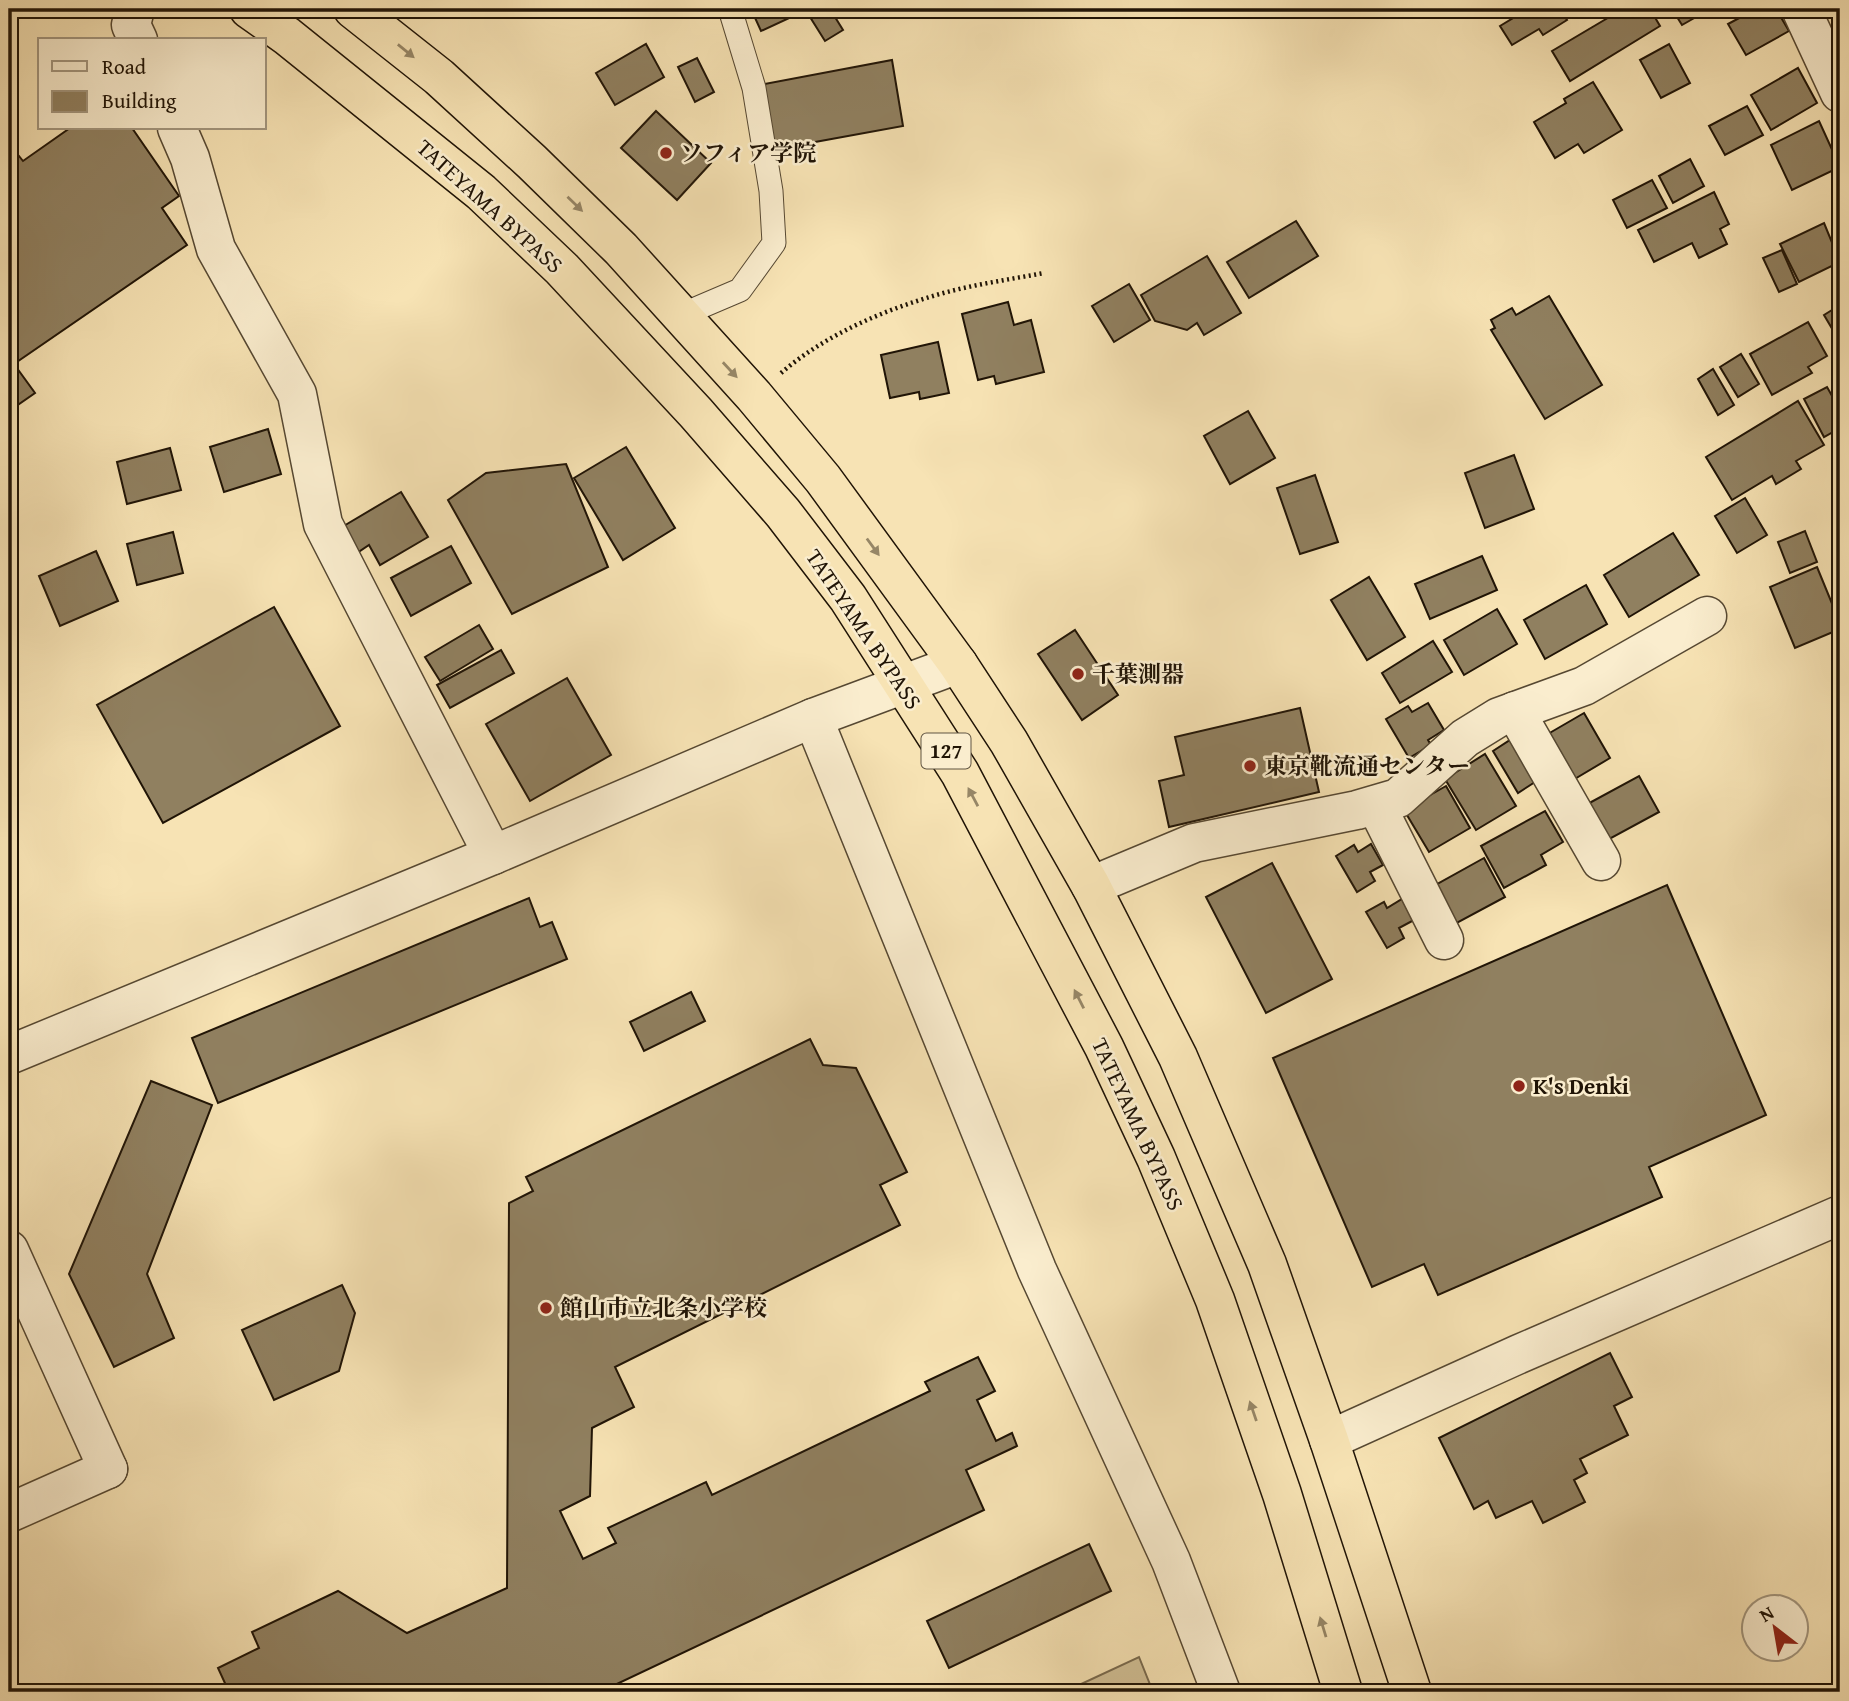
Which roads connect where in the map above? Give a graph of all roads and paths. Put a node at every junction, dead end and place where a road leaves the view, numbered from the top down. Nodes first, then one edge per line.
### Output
1 (135, 9) edge
2 (249, 9) edge
3 (353, 9) edge
4 (730, 9) edge
5 (1801, 9) edge
6 (137, 38) edge
7 (1840, 93) edge
8 (178, 130) edge
9 (1044, 273) dead end
10 (680, 316) junction
11 (754, 396) junction
12 (1707, 616) dead end
13 (958, 663) junction
14 (903, 684) junction
15 (1515, 711) junction
16 (813, 718) junction
17 (1376, 805) junction
18 (493, 855) junction
19 (1601, 861) dead end
20 (1091, 886) junction
21 (1444, 940) dead end
22 (9, 1055) edge
23 (1840, 1215) edge
24 (9, 1250) edge
25 (1329, 1440) junction
26 (9, 1513) edge
27 (1221, 1692) edge
28 (1343, 1692) edge
29 (1412, 1692) edge

1 - 6 street
2 - 14 highway, TATEYAMA BYPASS / 127
3 -> 10 highway, 127
4 - 10 lane
5 - 7 street
8 - 18 street
9 - 11 path
10 -> 11 highway, 127
11 -> 13 highway, 127
12 - 15 street
13 - 14 street
13 - 20 highway, 127
14 - 16 street
28 -> 14 highway, TATEYAMA BYPASS / 127
15 - 17 street
15 - 19 street
16 - 18 street
16 - 27 street
17 - 20 street
17 - 21 street
18 - 22 street
20 - 25 highway, 127
23 - 25 street
24 - 26 street
25 - 29 highway, 127

